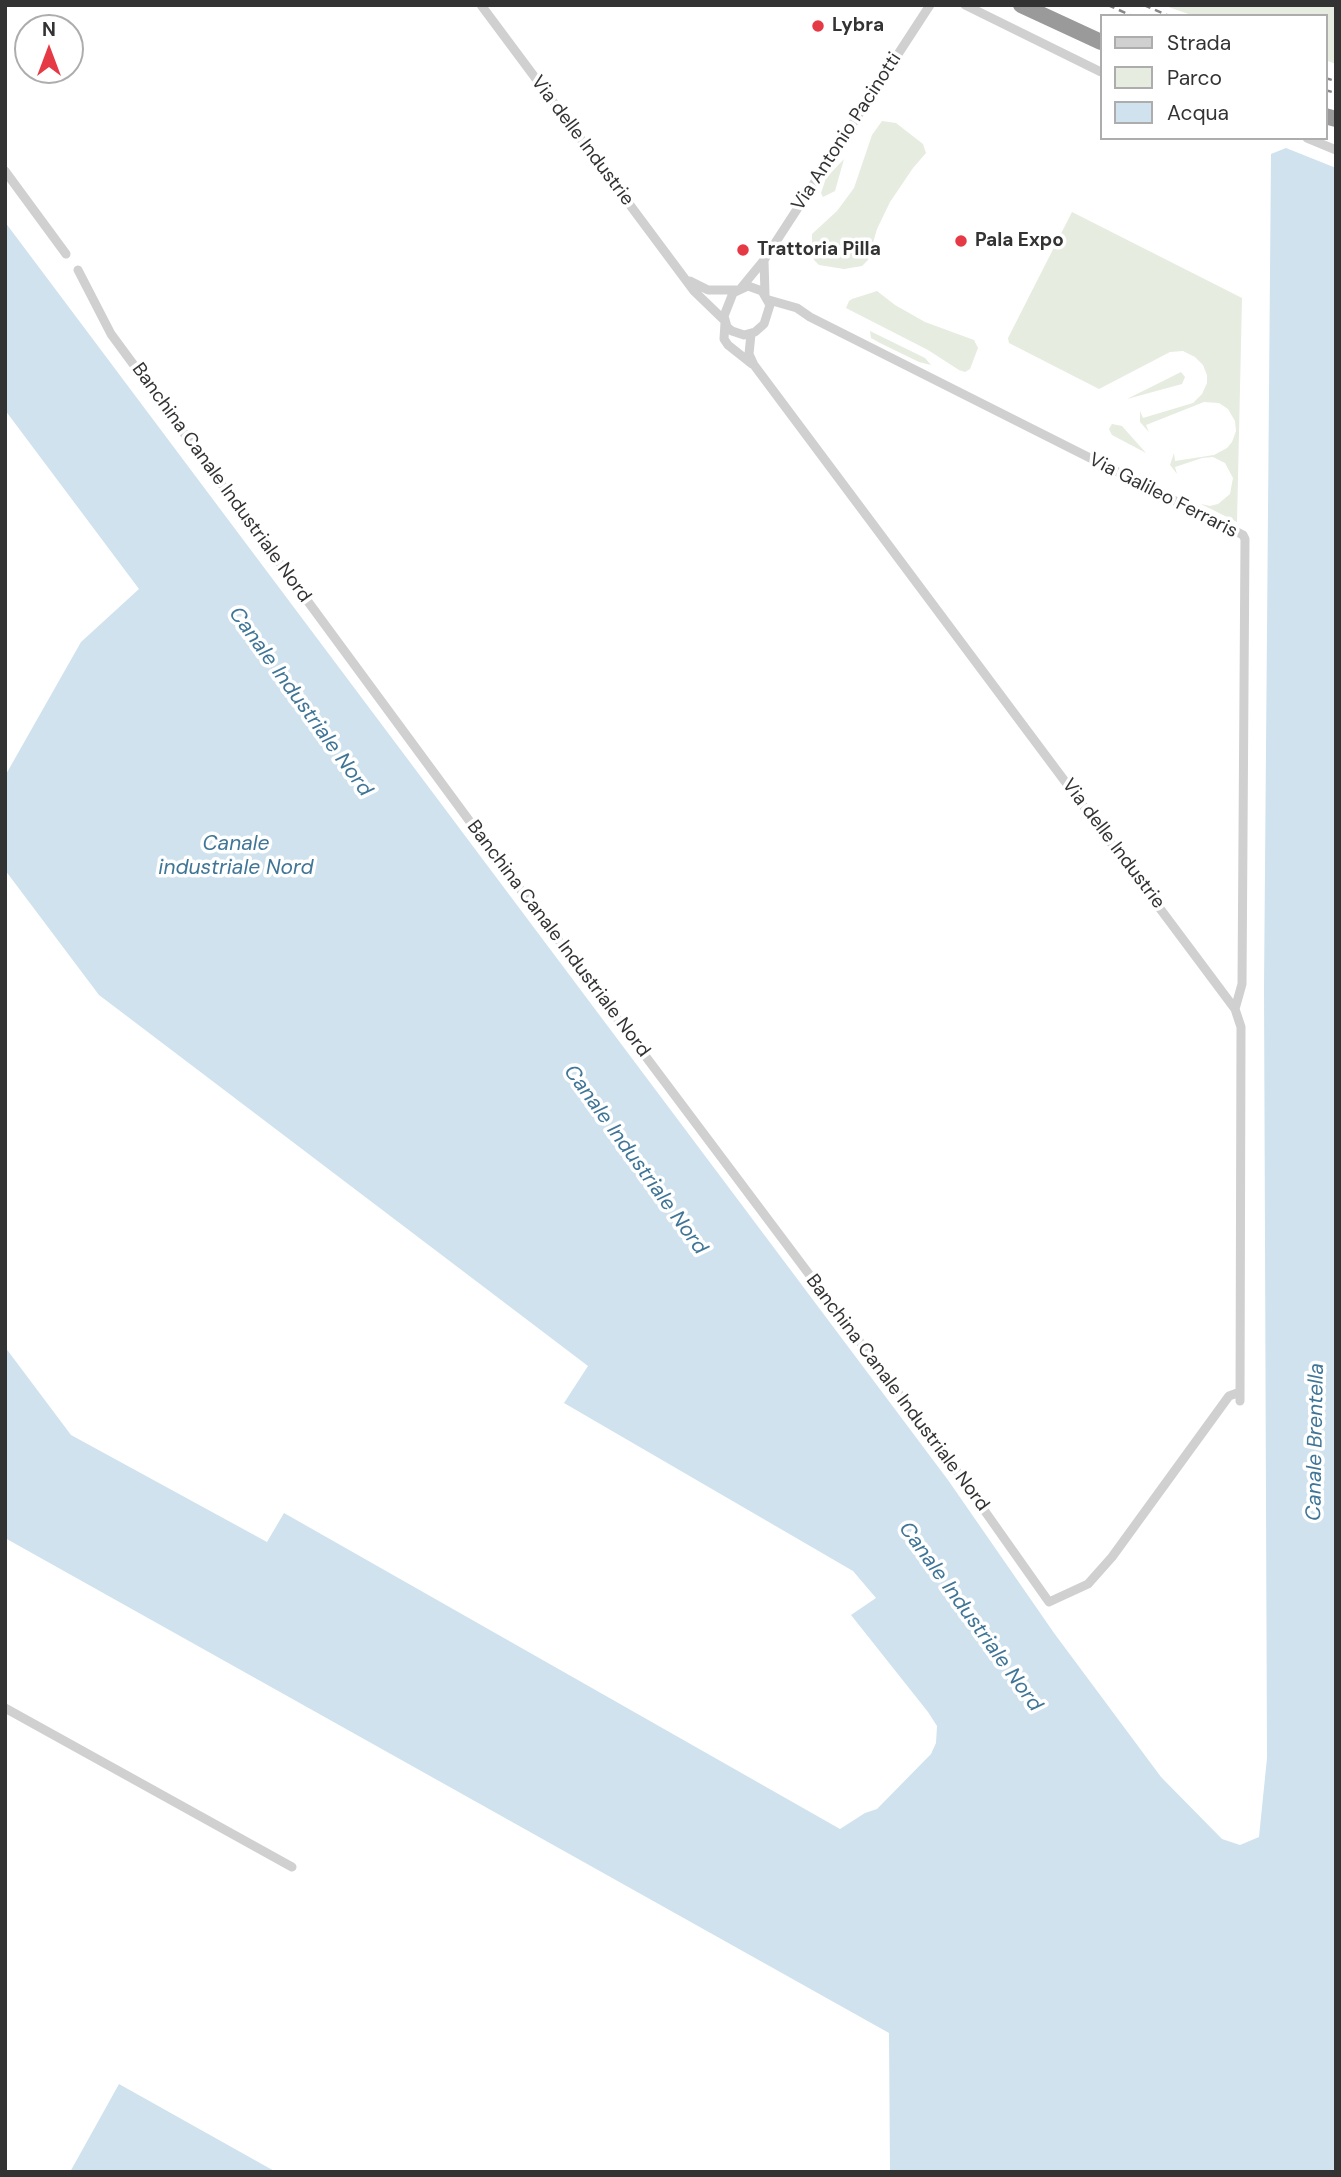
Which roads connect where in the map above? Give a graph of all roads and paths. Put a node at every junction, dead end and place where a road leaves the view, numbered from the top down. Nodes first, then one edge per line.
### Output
1 (481, 5) edge
2 (930, 5) edge
3 (965, 5) edge
4 (1021, 5) edge
5 (1047, 5) edge
6 (1100, 30) edge
7 (1100, 42) edge
8 (1100, 72) edge
9 (1312, 140) edge
10 (1336, 150) edge
11 (5, 171) edge
12 (66, 254) dead end
13 (764, 260) junction
14 (78, 270) dead end
15 (683, 276) junction
16 (739, 289) junction
17 (767, 297) junction
18 (768, 316) junction
19 (810, 317) junction
20 (725, 321) junction
21 (751, 334) junction
22 (754, 365) junction
23 (1235, 1009) junction
24 (1240, 1397) joint
25 (5, 1708) edge
26 (292, 1867) dead end

1 - 15 street, Via delle Industrie
2 - 13 street, Via Antonio Pacinotti
3 - 8 street
4 - 7 highway
5 - 6 highway
9 - 10 street
11 - 12 street
13 - 16 street, Via Antonio Pacinotti
13 - 17 street
14 - 24 street, Banchina Canale Industriale Nord
15 - 16 street, Via delle Industrie
15 - 20 street, Via delle Industrie
16 - 17 street
16 - 20 street
17 - 18 street
17 - 19 street, Via Galileo Ferraris
18 - 19 street, Via Galileo Ferraris
18 - 21 street
19 - 23 street, Via Galileo Ferraris
20 - 21 street
20 - 22 street, Via delle Industrie
21 - 22 street
22 - 23 street, Via delle Industrie
23 - 24 street, Via delle Industrie
25 - 26 street

